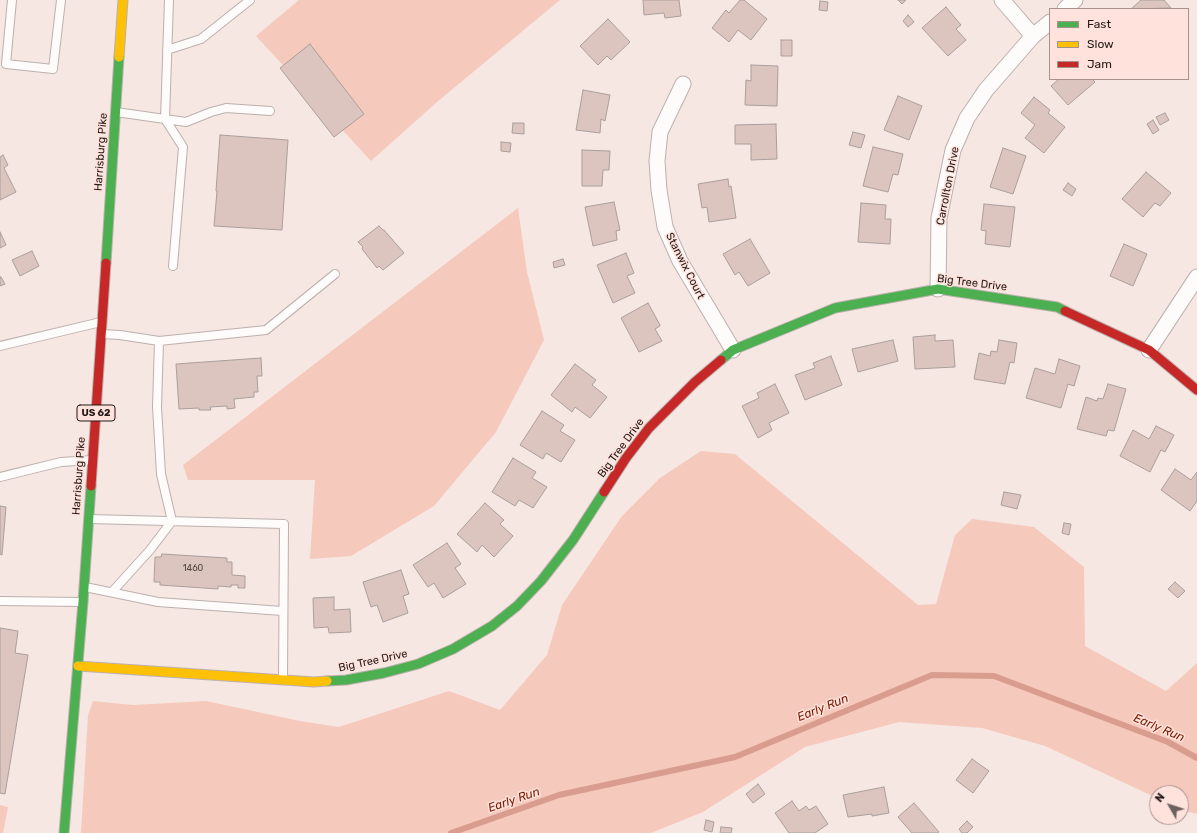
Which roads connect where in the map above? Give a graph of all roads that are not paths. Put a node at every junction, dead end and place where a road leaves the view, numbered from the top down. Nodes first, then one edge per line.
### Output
1 (12, 0) edge
2 (61, 0) edge
3 (123, 0) edge
4 (169, 0) edge
5 (250, 0) edge
6 (1002, 0) edge
7 (1075, 0) edge
8 (1066, 8) edge
9 (1049, 23) edge
10 (1033, 36) junction
11 (167, 50) junction
12 (683, 84) dead end
13 (116, 112) junction
14 (270, 112) dead end
15 (165, 119) junction
16 (173, 266) dead end
17 (335, 274) dead end
18 (1197, 277) edge
19 (938, 289) junction
20 (102, 322) junction
21 (101, 334) junction
22 (159, 341) junction
23 (0, 346) edge
24 (733, 350) junction
25 (1149, 350) junction
26 (1197, 390) edge
27 (92, 460) junction
28 (0, 477) edge
29 (88, 519) junction
30 (172, 521) junction
31 (84, 587) junction
32 (112, 592) junction
33 (0, 601) edge
34 (83, 602) junction
35 (282, 611) junction
36 (78, 666) junction
37 (283, 680) junction
38 (64, 833) edge

1 - 2 lane
3 - 13 street, Harrisburg Pike / US 62
4 - 11 lane
5 - 11 lane
6 - 10 street
7 - 8 street
9 - 10 street, Carrollton Drive
10 - 19 street, Carrollton Drive
11 - 15 lane
12 - 24 street, Stanwix Court
13 - 15 lane
13 - 20 street, Harrisburg Pike / US 62
14 - 15 lane
15 - 16 lane
17 - 22 lane
18 - 25 street
19 - 24 street, Big Tree Drive
19 - 25 street, Big Tree Drive
20 - 21 street, Harrisburg Pike / US 62
20 - 23 lane
21 - 22 lane
21 - 27 street, Harrisburg Pike / US 62
22 - 30 lane
24 - 37 street, Big Tree Drive
25 - 26 street, Big Tree Drive
27 - 28 lane
27 - 29 street, Harrisburg Pike / US 62
29 - 30 lane
29 - 31 street, Harrisburg Pike / US 62
30 - 32 lane
30 - 35 lane
31 - 32 lane
31 - 34 street, Harrisburg Pike / US 62
32 - 35 lane
33 - 34 lane
34 - 36 street, Harrisburg Pike / US 62
35 - 37 lane
36 - 37 street, Big Tree Drive
36 - 38 street, Harrisburg Pike / US 62

